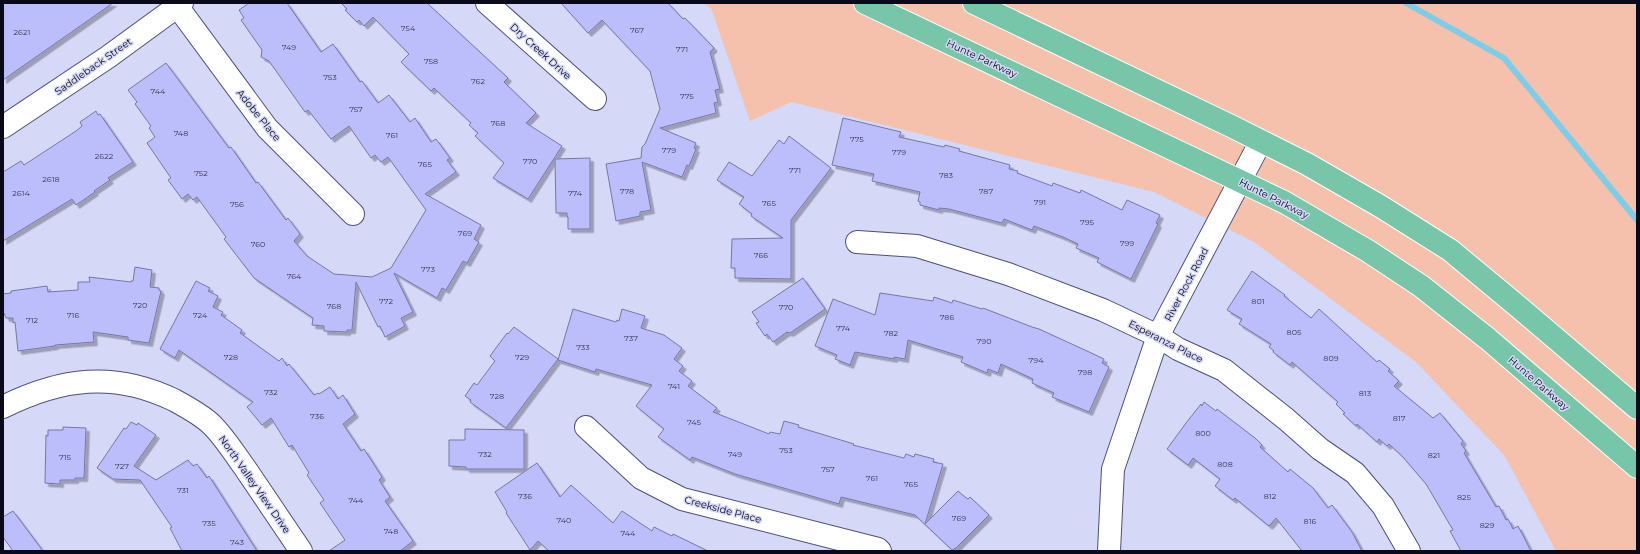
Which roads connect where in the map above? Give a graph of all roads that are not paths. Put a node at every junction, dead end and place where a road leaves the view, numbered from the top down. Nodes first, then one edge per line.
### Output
1 (487, 3) edge
2 (865, 3) edge
3 (974, 3) edge
4 (179, 5) edge
5 (594, 100) dead end
6 (3, 127) edge
7 (1261, 141) junction
8 (1240, 181) junction
9 (353, 214) dead end
10 (857, 242) dead end
11 (1158, 336) junction
12 (3, 407) edge
13 (1637, 408) edge
14 (586, 428) dead end
15 (1637, 467) edge
16 (301, 551) edge
17 (880, 551) edge
18 (1109, 551) edge
19 (1409, 551) edge

1 - 5 street, Dry Creek Drive
2 - 8 main road, Hunte Parkway
3 - 7 main road
4 - 6 street, Saddleback Street
4 - 9 street, Adobe Place
7 - 8 street, River Rock Road
7 - 13 main road
8 - 11 street, River Rock Road
8 - 15 main road, Hunte Parkway
10 - 11 street, Esperanza Place
11 - 18 street, River Rock Road
11 - 19 street, Esperanza Place
12 - 16 street, North Valley View Drive
14 - 17 street, Creekside Place

